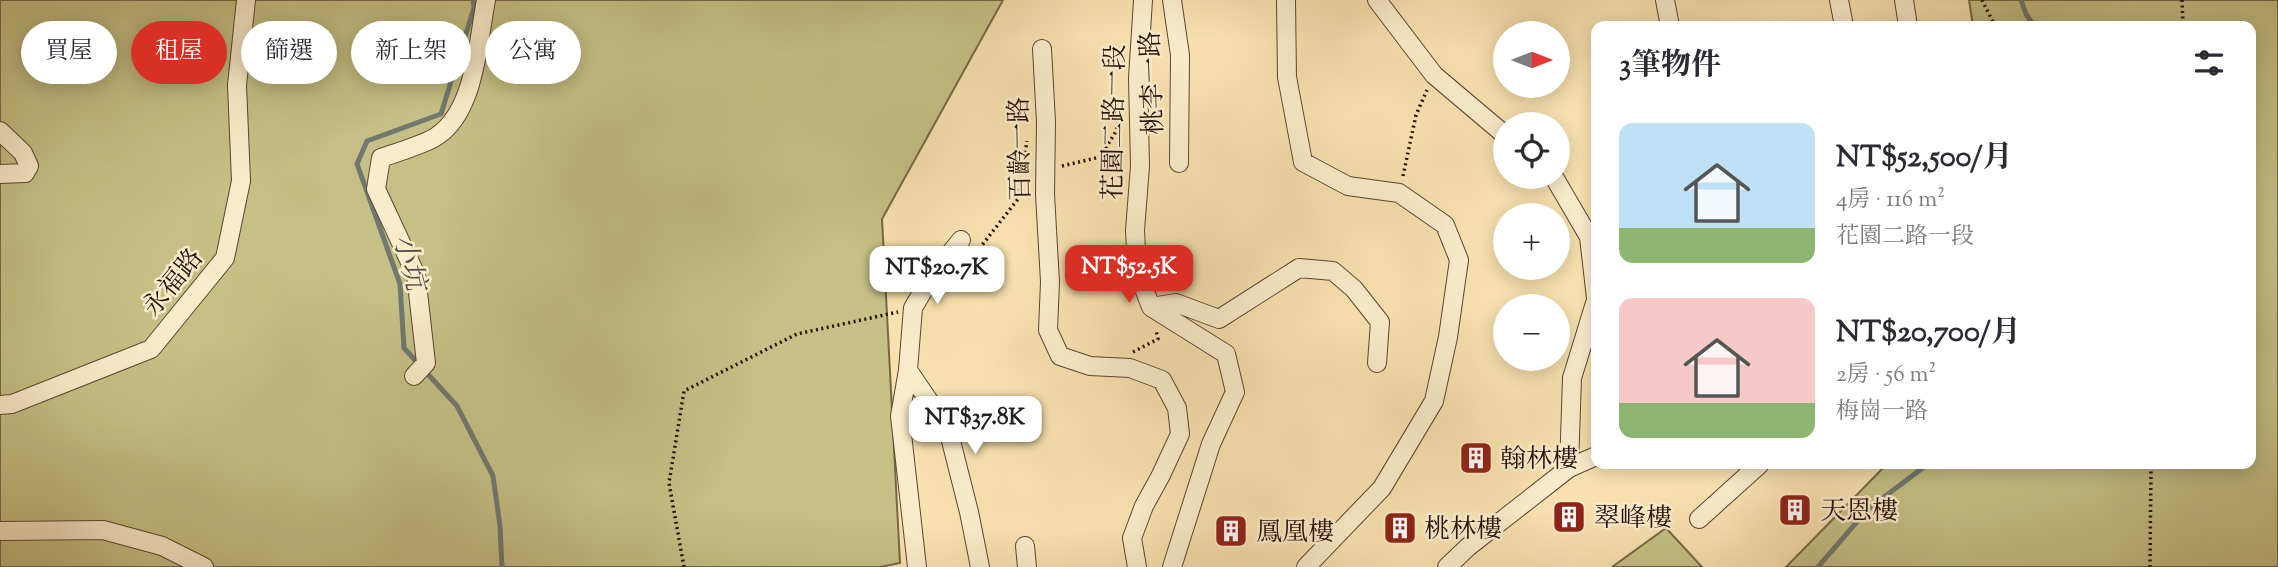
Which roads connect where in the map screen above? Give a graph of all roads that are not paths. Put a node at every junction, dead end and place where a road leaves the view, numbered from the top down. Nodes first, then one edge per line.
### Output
1 (246, 0) edge
2 (486, 0) edge
3 (1143, 0) edge
4 (1172, 0) edge
5 (1286, 0) edge
6 (1377, 0) edge
7 (1664, 0) edge
8 (1839, 0) edge
9 (1904, 0) edge
10 (1669, 21) edge
11 (1843, 21) edge
12 (1907, 21) edge
13 (1042, 49) dead end
14 (1493, 125) edge
15 (0, 131) edge
16 (1179, 163) dead end
17 (0, 174) edge
18 (1561, 189) edge
19 (961, 240) dead end
20 (1591, 255) edge
21 (1151, 307) junction
22 (1591, 315) edge
23 (1377, 363) dead end
24 (908, 370) junction
25 (414, 376) dead end
26 (0, 405) edge
27 (1591, 458) edge
28 (1569, 468) junction
29 (1754, 469) edge
30 (1699, 519) dead end
31 (0, 531) edge
32 (1025, 546) dead end
33 (204, 567) edge
34 (917, 567) edge
35 (980, 567) edge
36 (1027, 567) edge
37 (1137, 567) edge
38 (1172, 567) edge
39 (1306, 567) edge
40 (1447, 567) edge

1 - 26 street, 永福路
2 - 25 street
3 - 21 street, 花園二路一段
4 - 16 street, 桃李一路
5 - 39 street
6 - 14 street
7 - 10 street
8 - 11 street
9 - 12 street
13 - 37 street, 百齡一路
15 - 17 street
18 - 20 street
19 - 24 street
21 - 23 street
21 - 38 street
22 - 28 street
24 - 34 street
24 - 35 street
27 - 28 street
28 - 40 street
29 - 30 street
31 - 33 street
32 - 36 street

